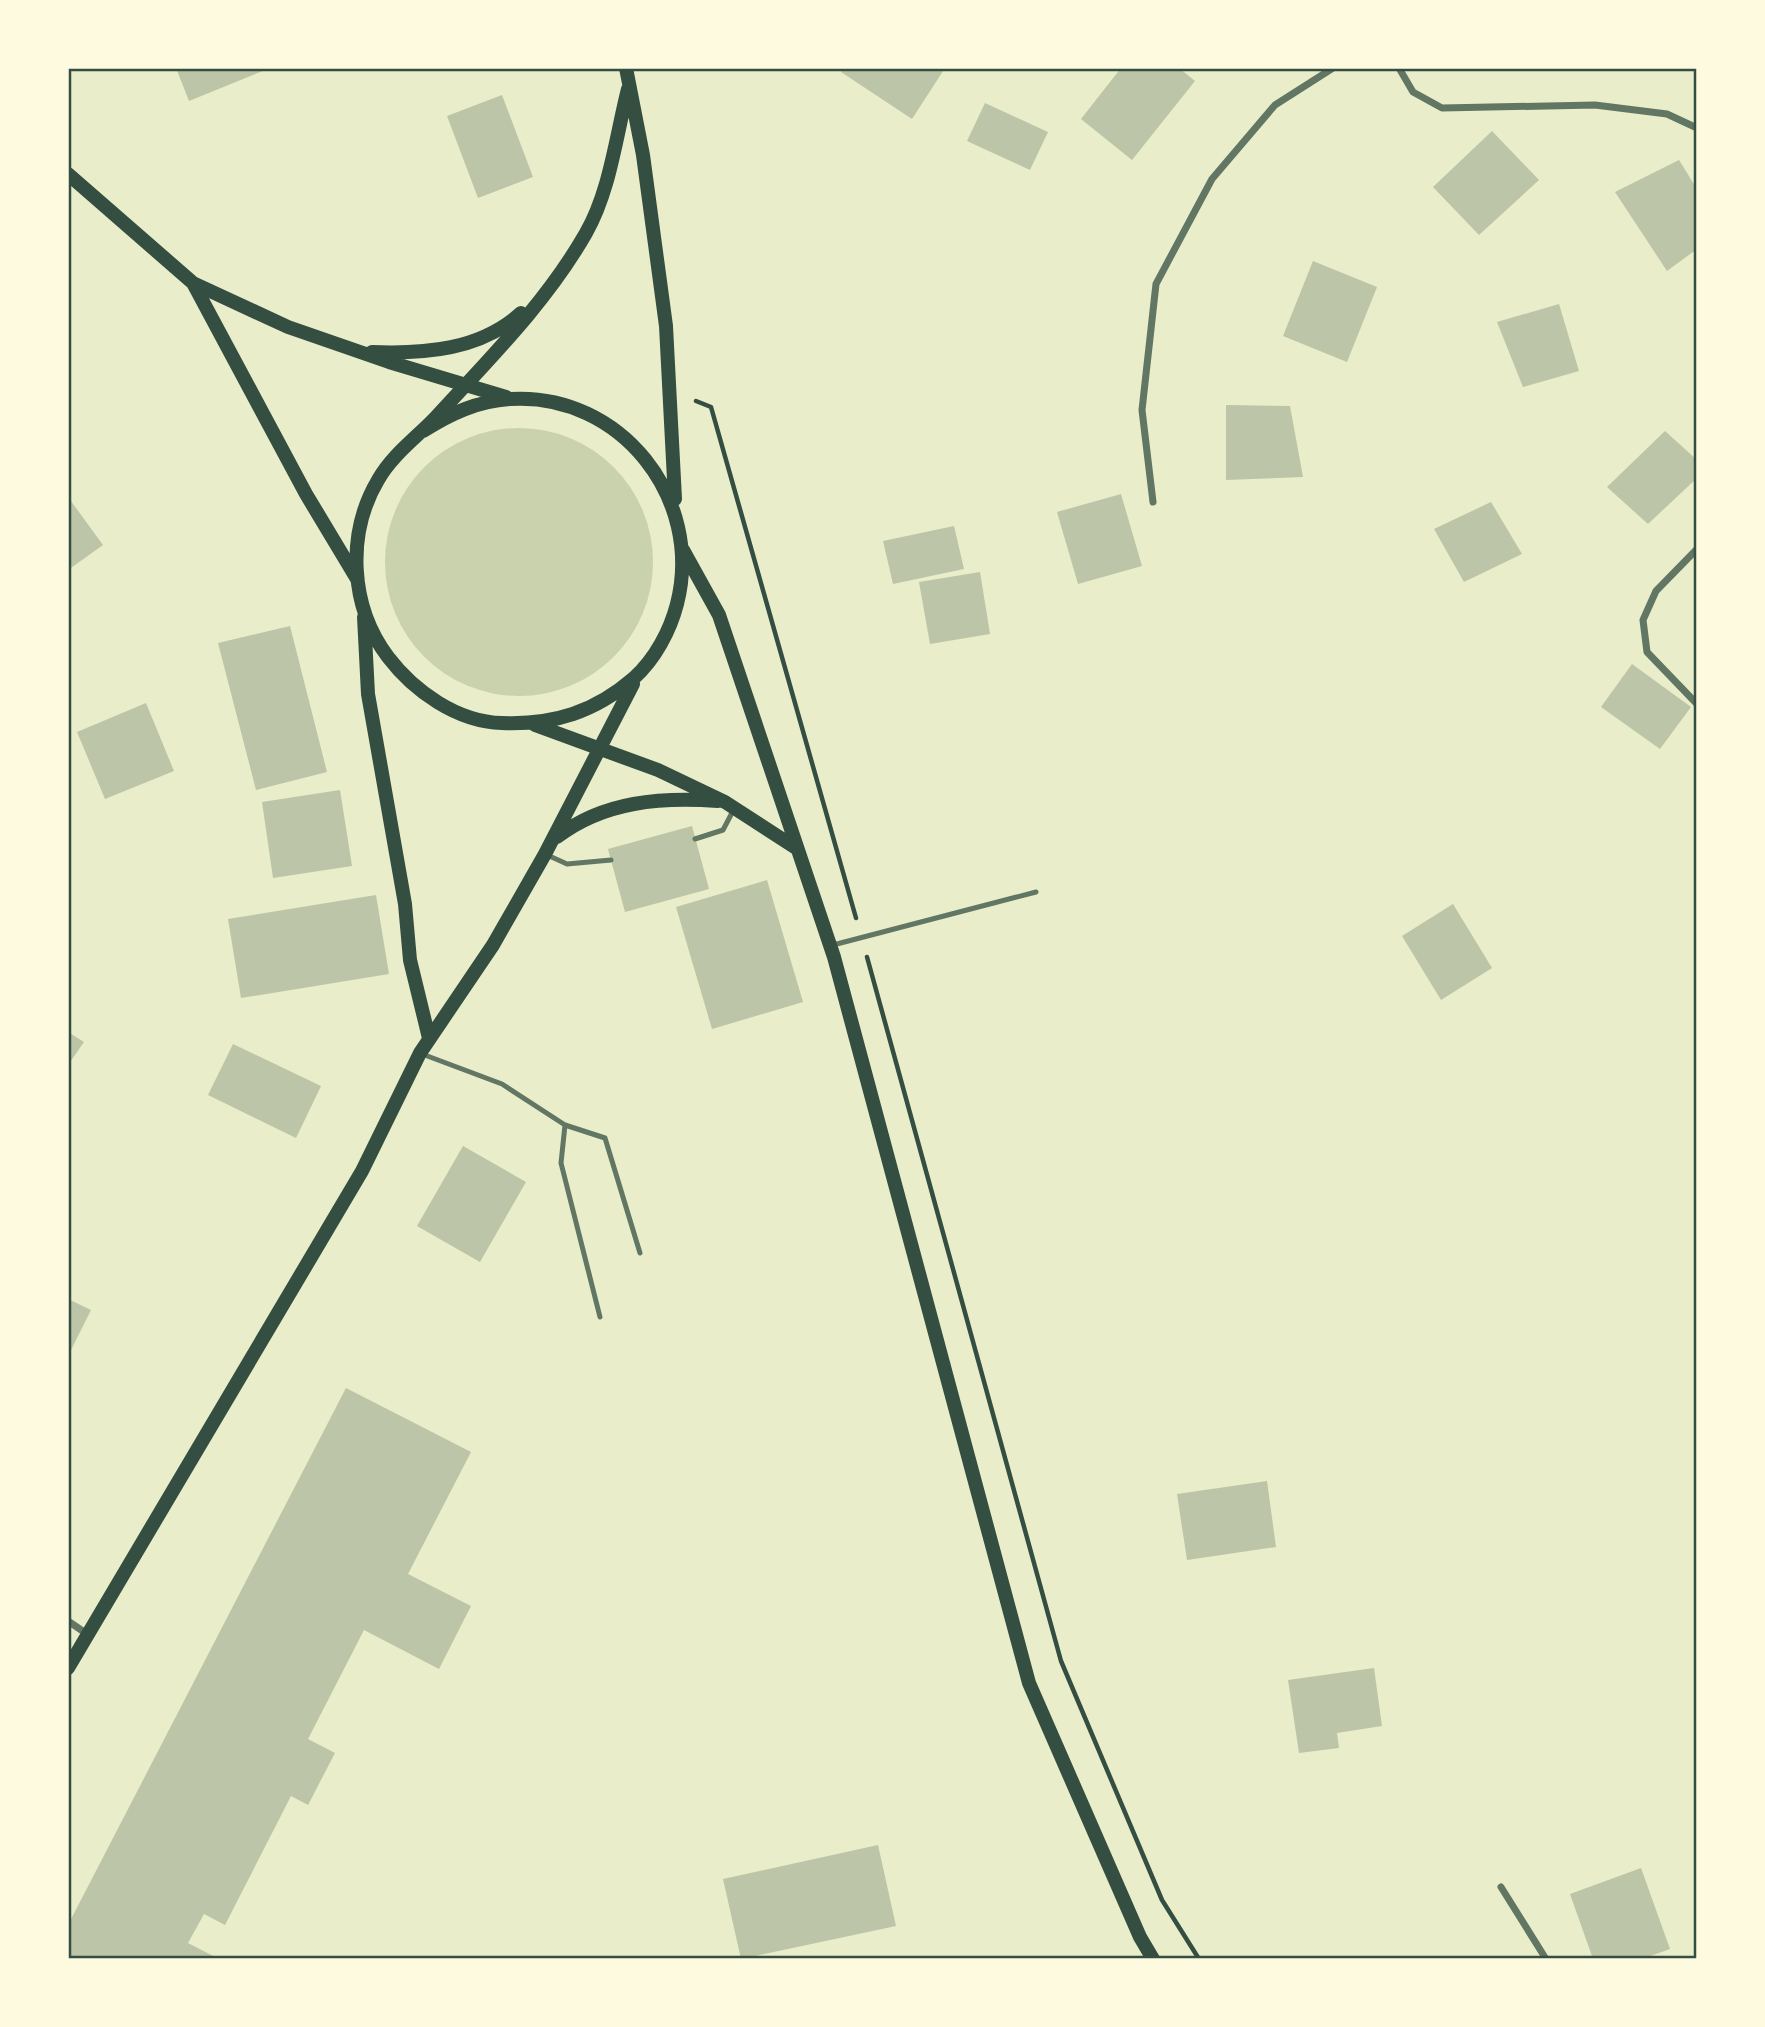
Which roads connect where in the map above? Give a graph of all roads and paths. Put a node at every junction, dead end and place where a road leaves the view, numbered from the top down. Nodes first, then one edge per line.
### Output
1 (626, 68) edge
2 (1333, 68) edge
3 (1399, 68) edge
4 (628, 89) junction
5 (1697, 128) edge
6 (68, 174) edge
7 (193, 283) junction
8 (551, 287) junction
9 (358, 351) junction
10 (465, 385) junction
11 (669, 390) junction
12 (510, 399) junction
13 (423, 430) junction
14 (1153, 502) dead end
15 (677, 514) junction
16 (1697, 549) edge
17 (683, 550) junction
18 (357, 579) junction
19 (364, 612) junction
20 (639, 674) junction
21 (1697, 704) edge
22 (530, 724) junction
23 (600, 746) junction
24 (730, 805) junction
25 (554, 839) junction
26 (695, 839) dead end
27 (796, 848) junction
28 (545, 854) junction
29 (611, 860) dead end
30 (1036, 892) dead end
31 (861, 938) junction
32 (830, 945) junction
33 (429, 1038) junction
34 (420, 1053) junction
35 (565, 1125) junction
36 (640, 1253) dead end
37 (600, 1317) dead end
38 (68, 1621) edge
39 (88, 1635) junction
40 (68, 1668) edge
41 (1501, 1887) dead end
42 (1153, 1959) edge
43 (1199, 1959) edge
44 (1546, 1959) edge

1 - 4 main road
2 - 14 street
3 - 5 street
4 - 8 main road
4 - 11 main road
6 - 7 main road
7 - 9 main road
7 - 18 main road
8 - 9 main road
8 - 10 main road
9 - 10 main road
10 - 12 main road
10 - 13 main road
11 - 15 main road
11 - 31 path
12 - 13 main road
12 - 15 main road
13 - 18 main road
15 - 17 main road
16 - 21 street
17 - 20 main road
17 - 27 main road
18 - 19 main road
19 - 22 main road
19 - 33 main road
20 - 22 main road
20 - 23 main road
22 - 23 main road
23 - 24 main road
23 - 25 main road
24 - 25 main road
24 - 26 lane
24 - 27 main road
25 - 28 main road
27 - 32 main road
28 - 29 lane
28 - 33 main road
30 - 31 lane
31 - 32 lane
31 - 43 path
32 - 42 main road
33 - 34 main road
34 - 35 lane
34 - 39 main road
35 - 36 lane
35 - 37 lane
38 - 39 street
39 - 40 main road
41 - 44 street

